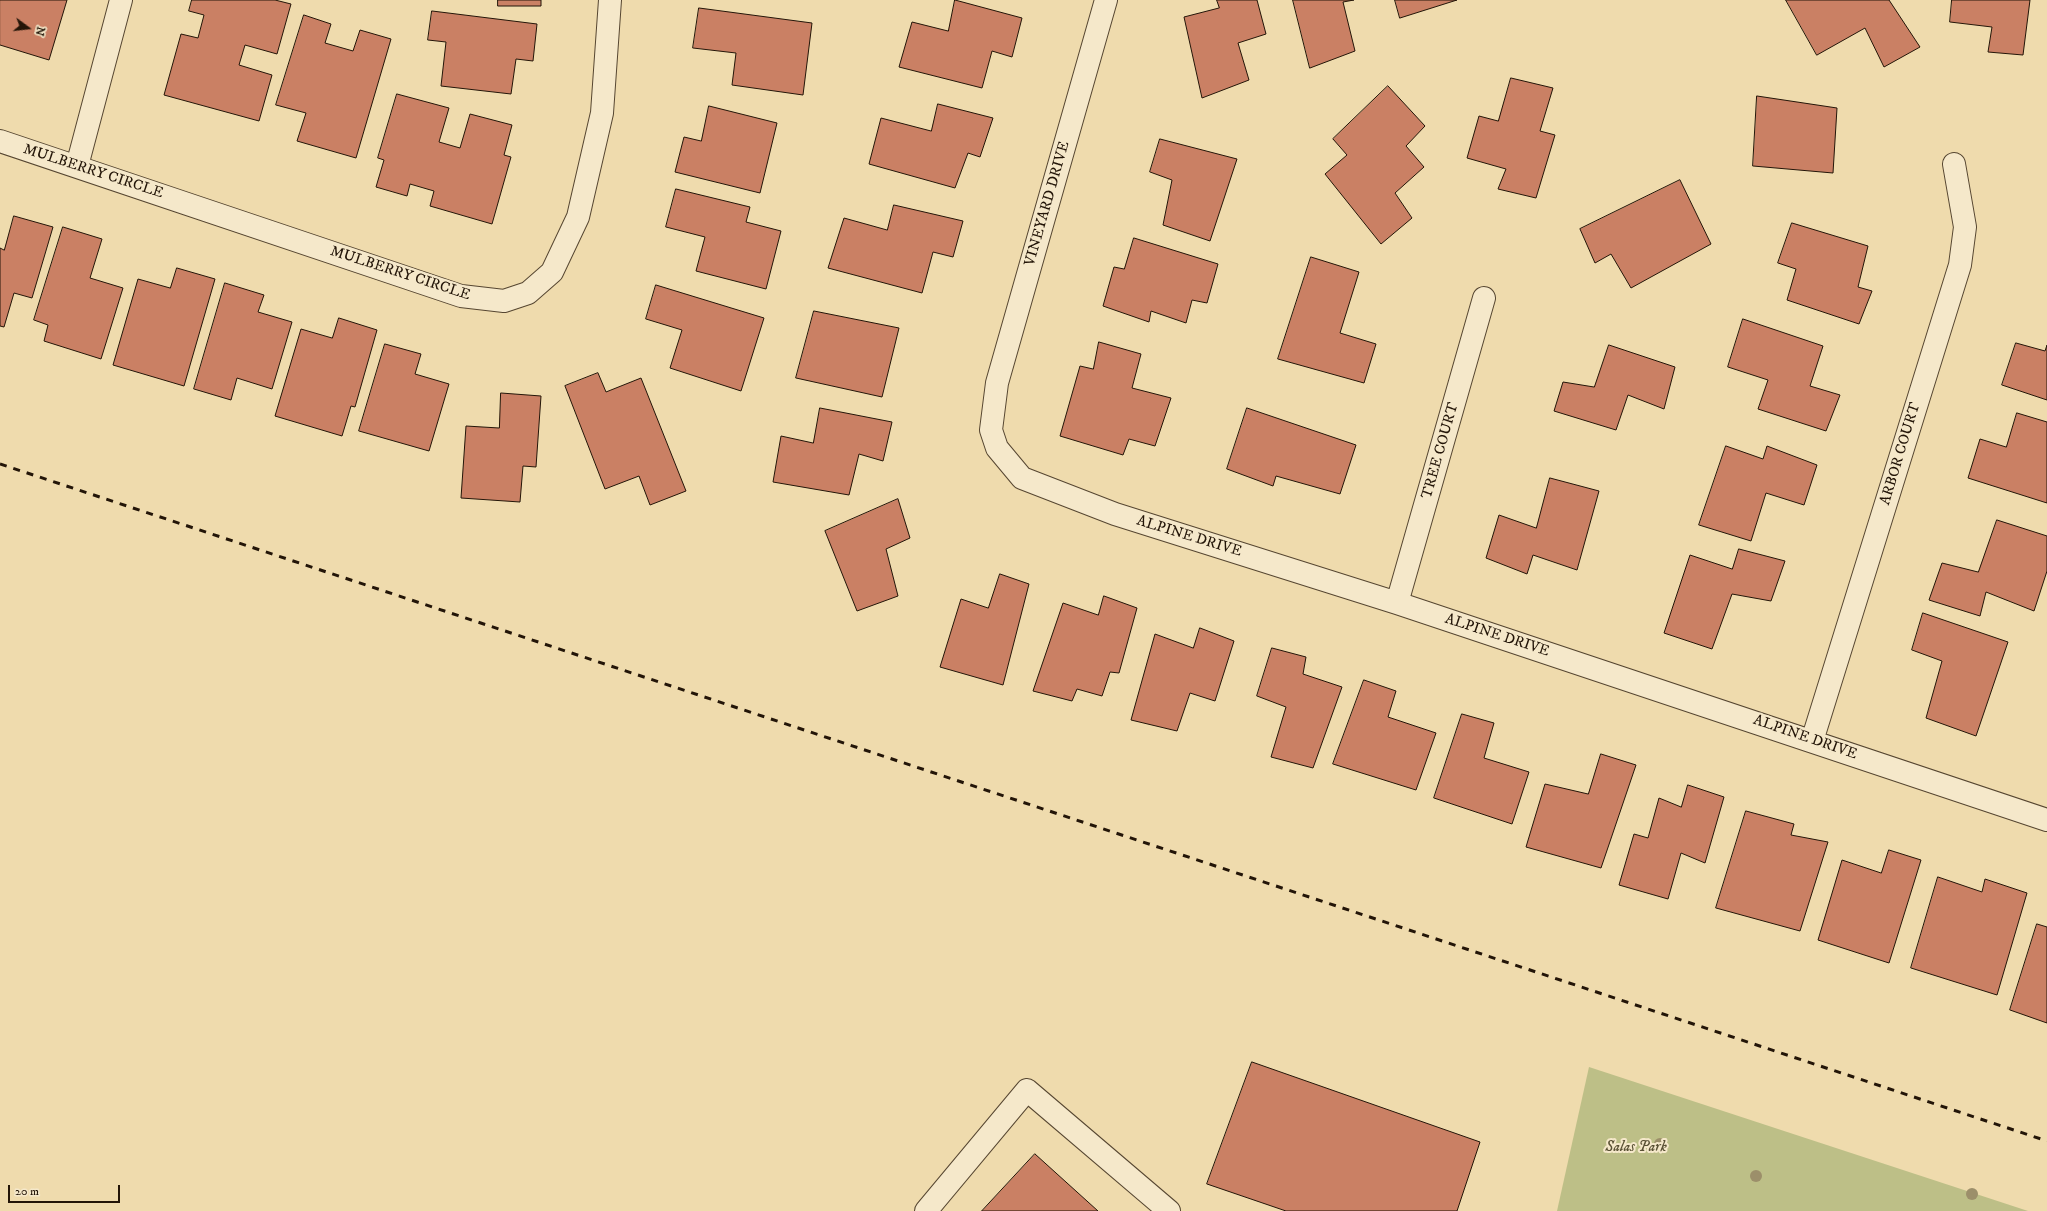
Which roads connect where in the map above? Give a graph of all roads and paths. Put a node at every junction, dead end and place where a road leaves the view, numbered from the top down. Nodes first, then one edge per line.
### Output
1 (121, 0) edge
2 (610, 0) edge
3 (1106, 0) edge
4 (0, 141) edge
5 (1954, 164) dead end
6 (77, 166) junction
7 (1484, 298) dead end
8 (994, 410) joint
9 (1397, 603) junction
10 (1812, 741) junction
11 (2047, 820) edge
12 (926, 1211) edge
13 (1169, 1211) edge

1 - 6 street
2 - 6 street, MULBERRY CIRCLE
3 - 8 street, VINEYARD DRIVE
4 - 6 street, MULBERRY CIRCLE
5 - 10 street, ARBOR COURT
7 - 9 street, TREE COURT
8 - 9 street, ALPINE DRIVE
9 - 10 street, ALPINE DRIVE
10 - 11 street, ALPINE DRIVE
12 - 13 street

